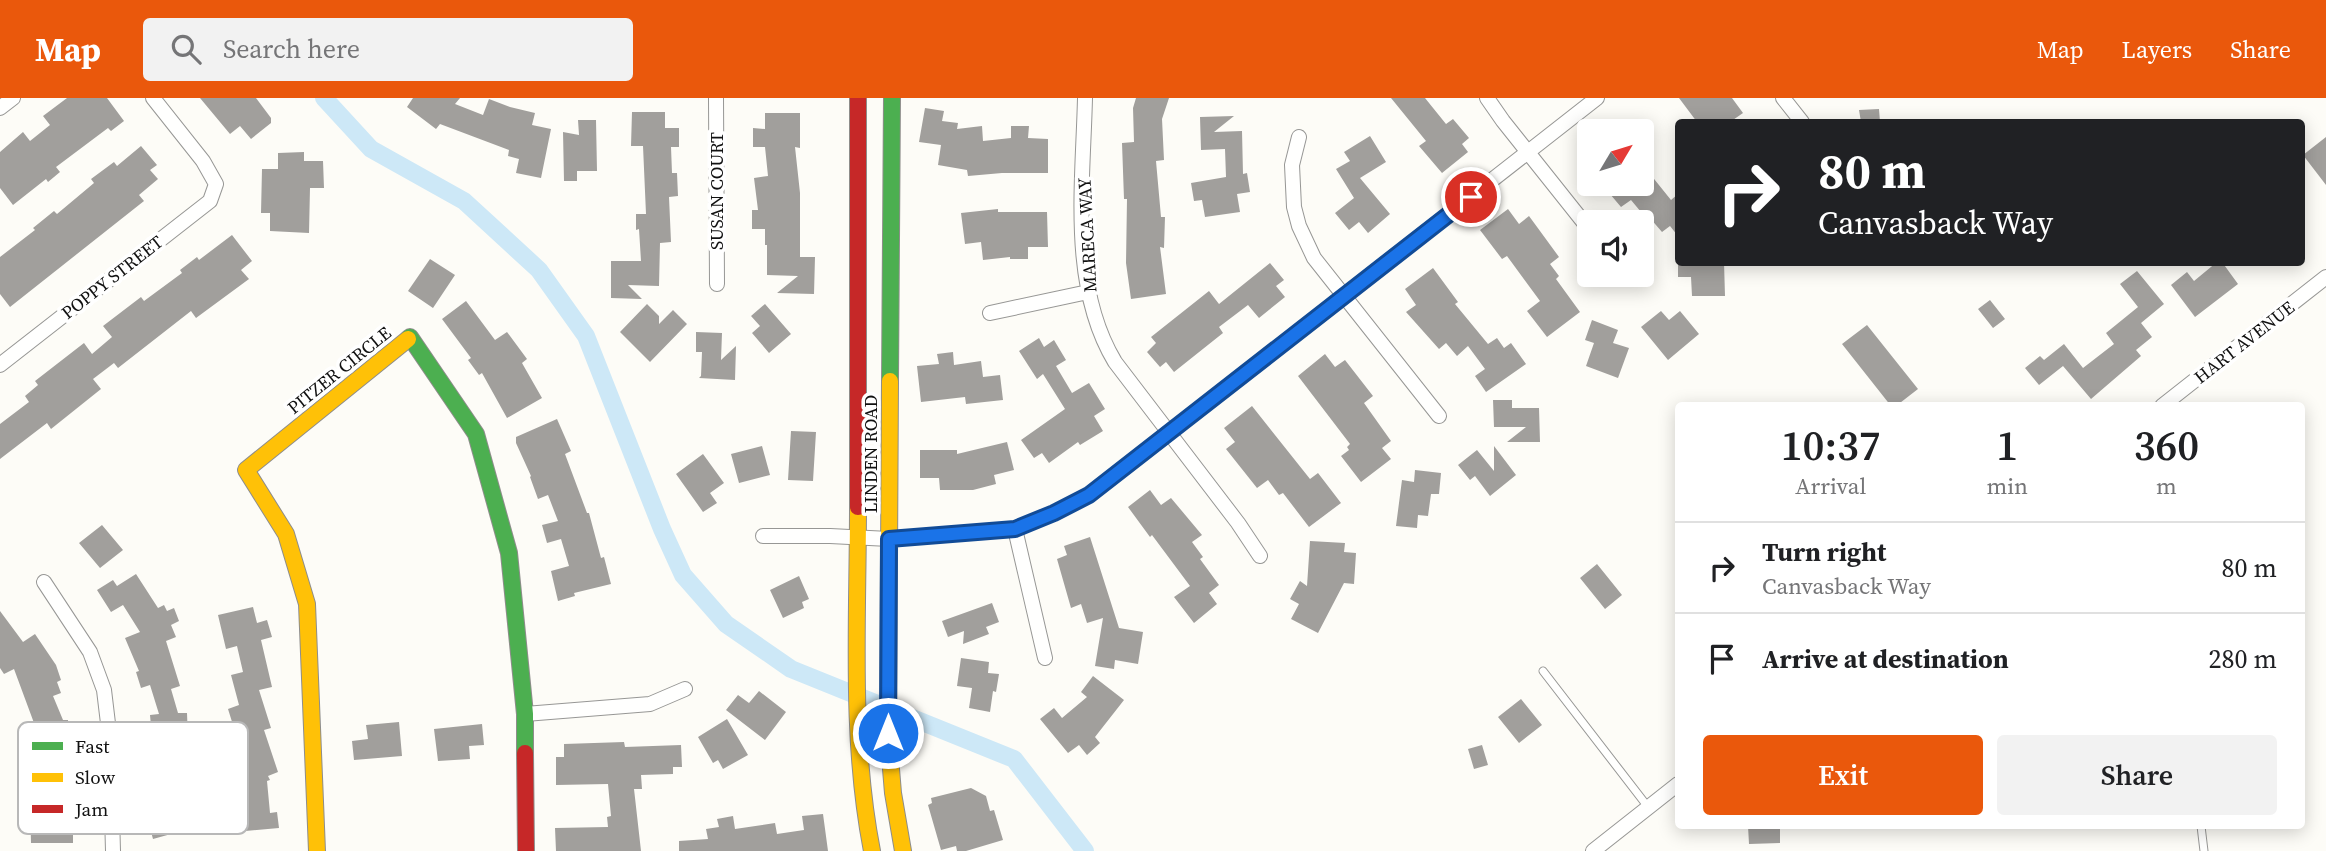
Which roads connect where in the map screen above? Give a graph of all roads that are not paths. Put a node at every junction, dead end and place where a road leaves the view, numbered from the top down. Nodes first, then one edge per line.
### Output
1 (13, 98) edge
2 (153, 98) edge
3 (716, 98) edge
4 (858, 98) edge
5 (892, 98) edge
6 (1086, 98) edge
7 (1487, 98) edge
8 (1597, 98) edge
9 (1783, 98) edge
10 (0, 108) edge
11 (1800, 119) edge
12 (1299, 137) dead end
13 (1528, 152) junction
14 (1577, 214) edge
15 (2326, 277) edge
16 (716, 284) dead end
17 (1088, 292) junction
18 (1345, 295) junction
19 (990, 313) dead end
20 (0, 365) edge
21 (2167, 402) edge
22 (1440, 416) dead end
23 (1169, 433) junction
24 (1015, 529) junction
25 (763, 536) dead end
26 (856, 537) junction
27 (889, 539) junction
28 (1260, 556) dead end
29 (44, 582) dead end
30 (1045, 658) dead end
31 (1543, 671) dead end
32 (685, 689) dead end
33 (525, 714) junction
34 (108, 722) edge
35 (1675, 786) edge
36 (1648, 807) junction
37 (2202, 829) edge
38 (317, 851) edge
39 (526, 851) edge
40 (873, 851) edge
41 (903, 851) edge
42 (1593, 851) edge
43 (2204, 851) edge

1 - 10 street
2 - 20 street, POPPY STREET
3 - 16 street, SUSAN COURT
4 - 26 street, LINDEN ROAD
5 - 27 street, LINDEN ROAD
6 - 17 street, MARECA WAY
7 - 13 street
8 - 13 street
9 - 11 street
12 - 18 street
13 - 14 street
13 - 18 street
15 - 21 street, HART AVENUE
17 - 19 street
17 - 23 street, MARECA WAY
18 - 22 street
18 - 23 street
23 - 24 street
23 - 28 street, MARECA WAY
24 - 27 street
24 - 30 street
25 - 26 street
26 - 27 street
26 - 40 street, LINDEN ROAD
27 - 41 street, LINDEN ROAD
29 - 34 street
31 - 36 lane
32 - 33 street
33 - 38 street, PITZER CIRCLE
33 - 39 street, PITZER CIRCLE
35 - 36 street
36 - 42 street
37 - 43 lane

